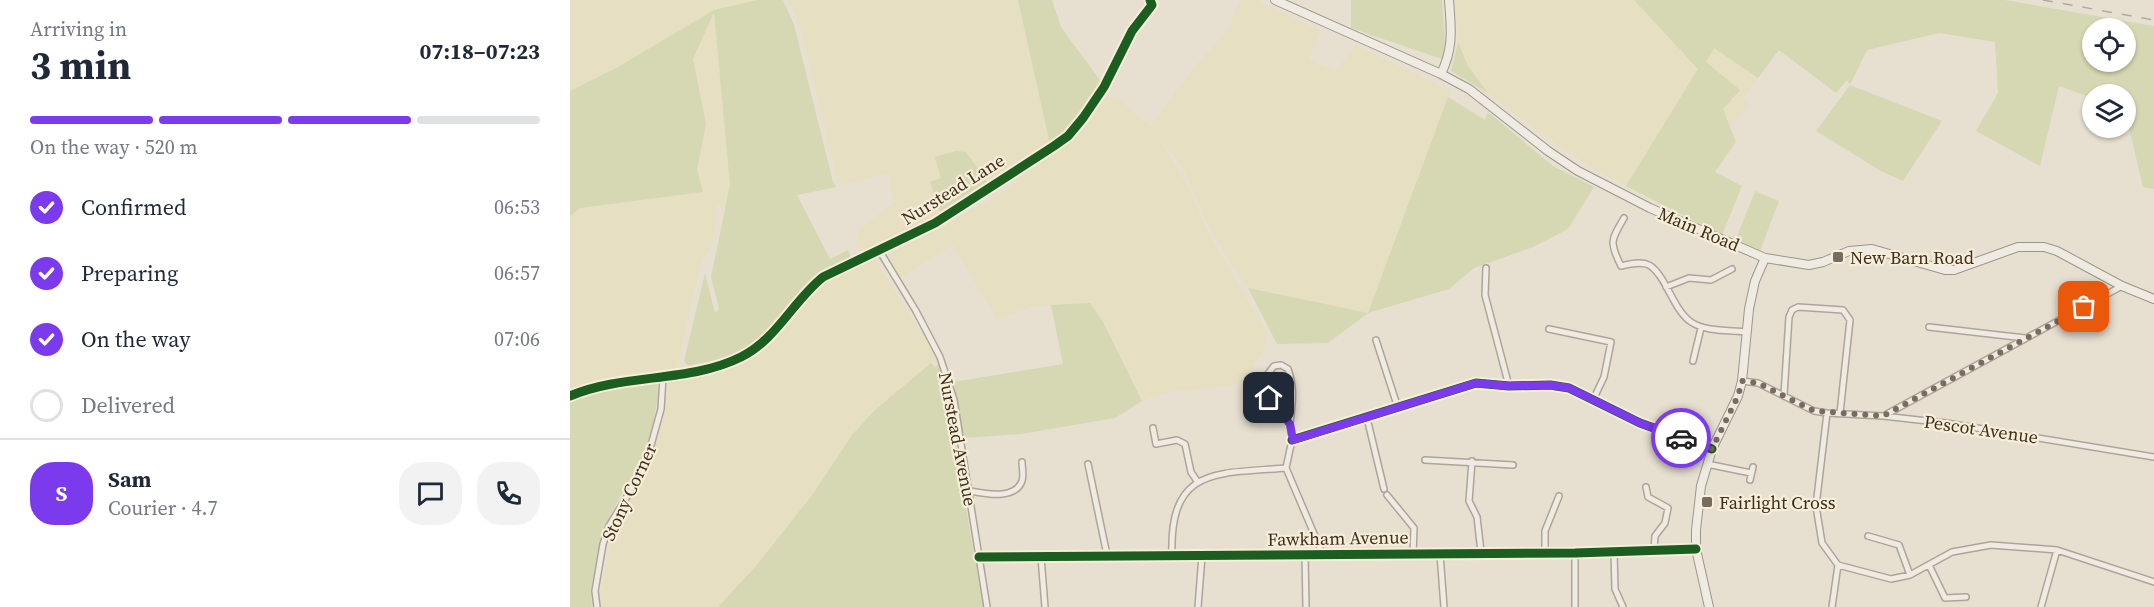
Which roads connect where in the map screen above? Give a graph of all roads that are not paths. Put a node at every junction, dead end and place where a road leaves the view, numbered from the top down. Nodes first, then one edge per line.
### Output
1 (1158, 0) edge
2 (1275, 0) edge
3 (1449, 0) edge
4 (1151, 3) edge
5 (1441, 74) junction
6 (1624, 218) dead end
7 (879, 250) junction
8 (1765, 258) junction
9 (1486, 268) dead end
10 (1731, 268) dead end
11 (2122, 286) junction
12 (1666, 287) junction
13 (2154, 298) edge
14 (1929, 327) dead end
15 (1701, 328) junction
16 (1550, 329) dead end
17 (1747, 332) junction
18 (2027, 338) junction
19 (1376, 340) dead end
20 (1693, 361) dead end
21 (663, 377) junction
22 (1742, 381) junction
23 (1509, 386) junction
24 (1784, 395) junction
25 (570, 396) edge
26 (1593, 400) junction
27 (1398, 408) junction
28 (1827, 413) junction
29 (1840, 413) junction
30 (1883, 416) junction
31 (1367, 418) junction
32 (1290, 424) junction
33 (1153, 428) dead end
34 (1293, 440) junction
35 (1712, 449) junction
36 (2154, 457) edge
37 (1425, 460) dead end
38 (1472, 461) junction
39 (1022, 462) dead end
40 (1088, 464) dead end
41 (1513, 465) dead end
42 (1707, 465) junction
43 (1286, 468) junction
44 (1751, 473) dead end
45 (1197, 481) junction
46 (1646, 487) dead end
47 (970, 491) junction
48 (1558, 496) dead end
49 (1868, 536) dead end
50 (1696, 549) junction
51 (1654, 550) junction
52 (2057, 550) junction
53 (1481, 552) junction
54 (1545, 552) junction
55 (1614, 552) junction
56 (1575, 553) junction
57 (1413, 554) junction
58 (1440, 554) junction
59 (1107, 555) junction
60 (1305, 555) junction
61 (1323, 555) junction
62 (1172, 556) junction
63 (1202, 556) junction
64 (979, 557) junction
65 (1041, 557) junction
66 (1838, 565) junction
67 (1929, 566) junction
68 (1910, 575) junction
69 (2154, 582) edge
70 (1966, 597) dead end
71 (597, 607) edge
72 (987, 607) edge
73 (1045, 607) edge
74 (1198, 607) edge
75 (1306, 607) edge
76 (1444, 607) edge
77 (1575, 607) edge
78 (1623, 607) edge
79 (1709, 607) edge
80 (1832, 607) edge
81 (2041, 607) edge

1 - 4 street, Nurstead Lane
2 - 5 main road, Main Road
3 - 5 main road
4 - 7 street, Nurstead Lane
5 - 8 main road, Main Road
6 - 12 street
7 - 21 street, Nurstead Lane
7 - 47 street, Nurstead Avenue
8 - 11 main road, Main Road
8 - 17 main road
9 - 23 street
10 - 12 street
11 - 13 main road, Main Road
11 - 18 street
12 - 15 street
14 - 18 street
15 - 17 street
15 - 20 street
16 - 26 street
17 - 22 main road
18 - 30 street
19 - 27 street
21 - 25 street, Nurstead Lane
21 - 71 street, Stony Corner
22 - 24 street, Pescot Avenue
22 - 35 main road
23 - 26 street
23 - 27 street
24 - 28 street, Pescot Avenue
24 - 29 street
26 - 35 street
27 - 31 street
28 - 29 street, Pescot Avenue
28 - 66 street
29 - 30 street, Pescot Avenue
30 - 36 street, Pescot Avenue
31 - 34 street
31 - 57 street, Fawkham Avenue
32 - 32 street
32 - 34 street
33 - 45 street
34 - 43 street
35 - 42 main road
37 - 38 street
38 - 41 street
38 - 53 street
39 - 47 street
40 - 59 street
42 - 44 street
42 - 50 main road
43 - 45 street
43 - 61 street
45 - 62 street
46 - 51 street
47 - 64 street, Nurstead Avenue
48 - 54 street
49 - 68 street
50 - 51 street, Fawkham Avenue
50 - 79 main road
51 - 55 street, Fawkham Avenue
52 - 67 street
52 - 69 street
52 - 81 street
53 - 54 street, Fawkham Avenue
53 - 58 street, Fawkham Avenue
54 - 56 street, Fawkham Avenue
55 - 56 street, Fawkham Avenue
55 - 78 street
56 - 77 street
57 - 58 street, Fawkham Avenue
57 - 61 street, Fawkham Avenue
58 - 76 street
59 - 62 street, Fawkham Avenue
59 - 65 street, Fawkham Avenue
60 - 61 street, Fawkham Avenue
60 - 63 street, Fawkham Avenue
60 - 75 street
62 - 63 street, Fawkham Avenue
63 - 74 street
64 - 65 street, Fawkham Avenue
64 - 72 street, Nurstead Avenue
65 - 73 street
66 - 68 street
66 - 80 street
67 - 68 street
67 - 70 street

